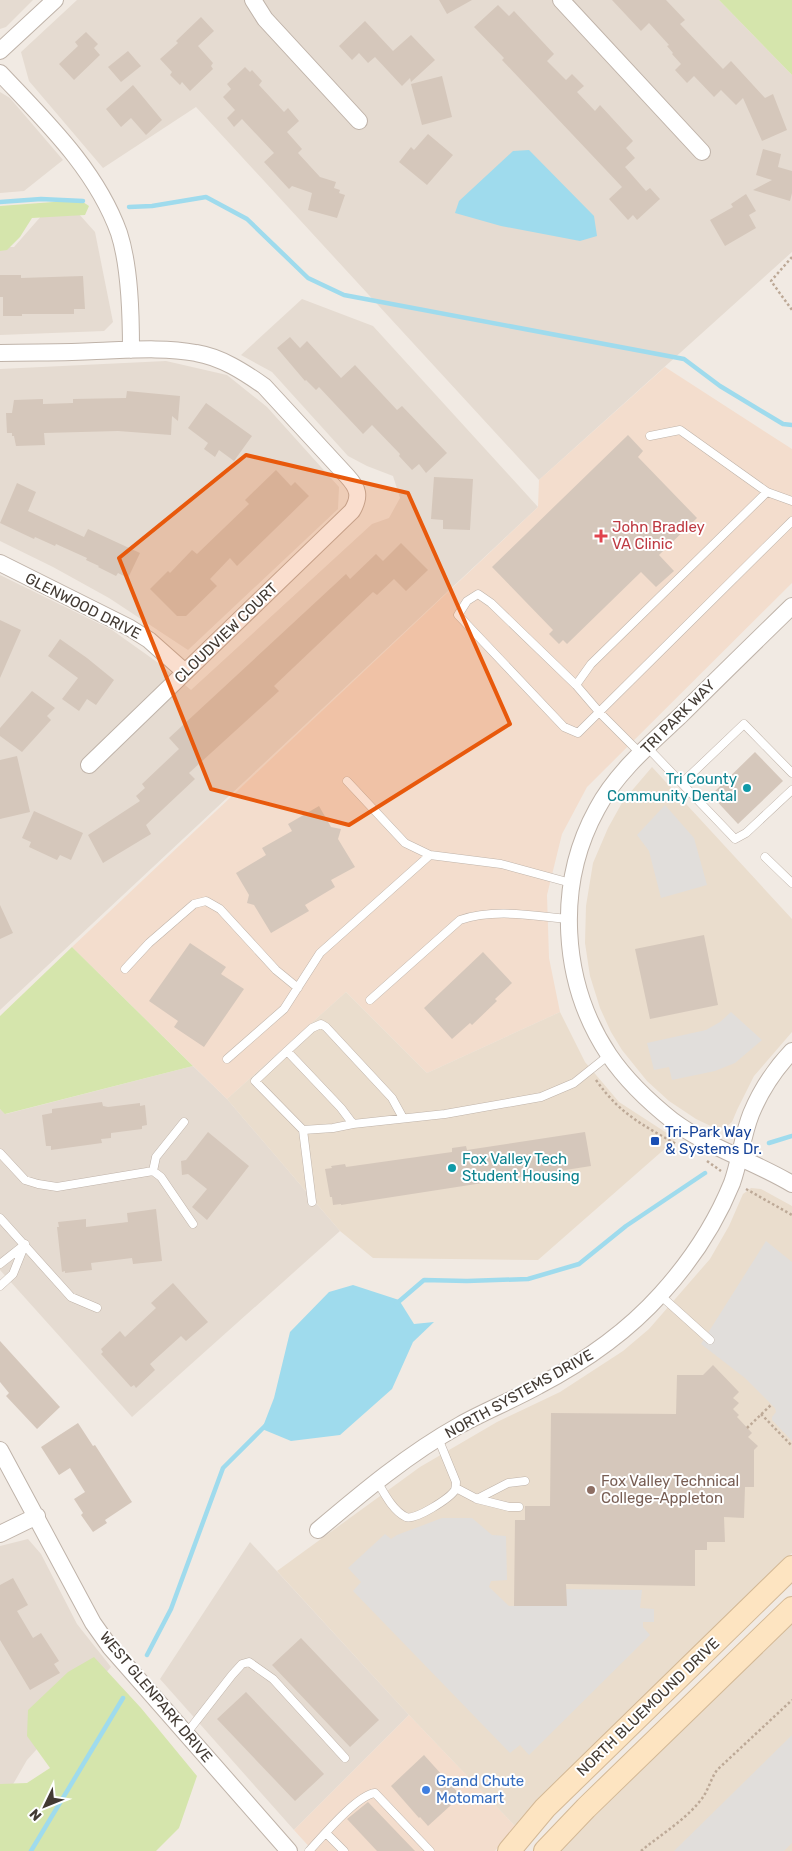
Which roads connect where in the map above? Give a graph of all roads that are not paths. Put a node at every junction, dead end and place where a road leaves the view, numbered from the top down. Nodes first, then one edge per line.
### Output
1 (54, 0) edge
2 (253, 0) edge
3 (561, 0) edge
4 (0, 51) edge
5 (0, 73) edge
6 (358, 121) dead end
7 (702, 152) dead end
8 (130, 350) junction
9 (0, 353) edge
10 (650, 436) dead end
11 (768, 492) junction
12 (792, 501) edge
13 (792, 521) edge
14 (0, 563) edge
15 (792, 606) edge
16 (185, 672) junction
17 (576, 685) junction
18 (600, 713) junction
19 (644, 751) junction
20 (89, 764) dead end
21 (792, 773) edge
22 (347, 781) dead end
23 (682, 783) junction
24 (792, 790) edge
25 (430, 855) junction
26 (765, 857) dead end
27 (792, 883) edge
28 (571, 884) junction
29 (569, 919) junction
30 (125, 969) dead end
31 (298, 988) junction
32 (370, 1000) dead end
33 (287, 1051) junction
34 (792, 1052) edge
35 (609, 1055) junction
36 (227, 1059) dead end
37 (403, 1118) junction
38 (184, 1122) dead end
39 (353, 1124) junction
40 (302, 1130) junction
41 (0, 1153) edge
42 (738, 1158) junction
43 (153, 1171) junction
44 (792, 1184) edge
45 (312, 1202) dead end
46 (0, 1218) edge
47 (193, 1224) dead end
48 (25, 1244) junction
49 (0, 1264) edge
50 (0, 1286) edge
51 (660, 1295) junction
52 (97, 1308) dead end
53 (710, 1340) dead end
54 (438, 1438) junction
55 (0, 1450) edge
56 (377, 1481) junction
57 (525, 1481) dead end
58 (456, 1488) junction
59 (476, 1499) junction
60 (518, 1507) dead end
61 (37, 1516) junction
62 (318, 1530) dead end
63 (0, 1534) edge
64 (792, 1567) edge
65 (792, 1608) edge
66 (186, 1734) junction
67 (345, 1758) dead end
68 (326, 1833) junction
69 (283, 1847) edge
70 (308, 1851) edge
71 (344, 1851) edge
72 (430, 1851) edge
73 (509, 1851) edge
74 (545, 1851) edge

1 - 4 street
2 - 6 street
3 - 7 street
5 - 8 street
8 - 9 street
8 - 16 street, CLOUDVIEW COURT
10 - 11 lane
11 - 12 lane
11 - 17 lane
13 - 18 lane
14 - 16 street, GLENWOOD DRIVE
15 - 19 street, TRI PARK WAY
16 - 20 street, CLOUDVIEW COURT
17 - 18 lane
17 - 18 lane
18 - 19 lane
19 - 23 lane
19 - 28 street, TRI PARK WAY
21 - 23 lane
22 - 25 lane
23 - 24 lane
25 - 28 lane
25 - 31 lane
26 - 27 lane
28 - 29 street, TRI PARK WAY
29 - 32 lane
29 - 35 street, TRI PARK WAY
30 - 31 lane
31 - 36 lane
33 - 37 lane
33 - 39 lane
33 - 40 lane
34 - 42 street, NORTH SYSTEMS DRIVE
35 - 37 lane
35 - 42 street, TRI PARK WAY
37 - 39 lane
38 - 43 lane
39 - 40 lane
40 - 45 lane
41 - 43 lane
42 - 44 street, TRI PARK WAY
42 - 51 street, NORTH SYSTEMS DRIVE
43 - 47 lane
46 - 48 lane
48 - 49 lane
48 - 50 lane
48 - 52 lane
51 - 53 lane
51 - 54 street, NORTH SYSTEMS DRIVE
54 - 56 street, NORTH SYSTEMS DRIVE
54 - 58 lane
55 - 61 street, WEST GLENPARK DRIVE
56 - 58 lane
56 - 62 street, NORTH SYSTEMS DRIVE
57 - 59 lane
58 - 59 lane
59 - 60 lane
61 - 63 street
61 - 66 street, WEST GLENPARK DRIVE
64 - 73 main road, NORTH BLUEMOUND DRIVE
65 - 74 main road, NORTH BLUEMOUND DRIVE
66 - 67 lane
66 - 69 street, WEST GLENPARK DRIVE
68 - 70 lane
68 - 71 lane
68 - 72 lane

